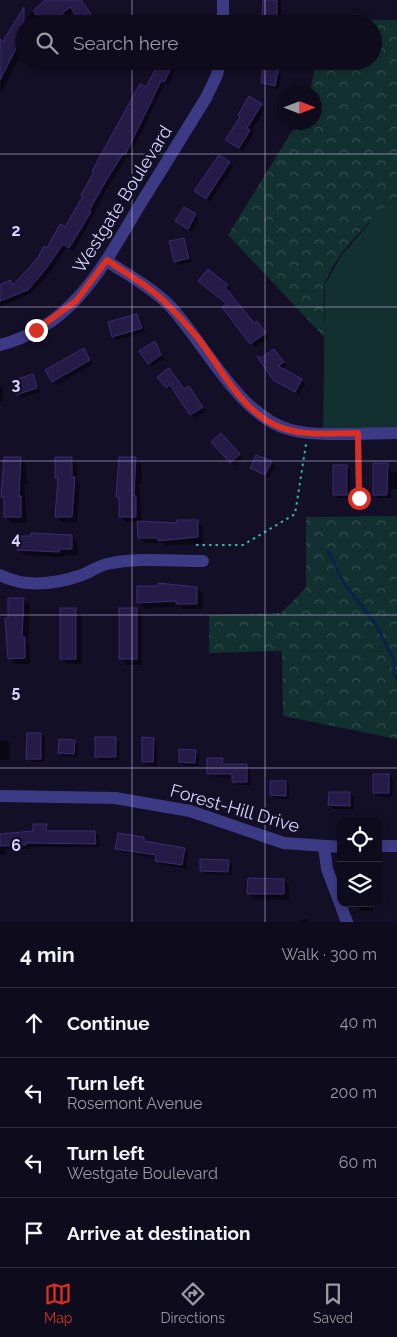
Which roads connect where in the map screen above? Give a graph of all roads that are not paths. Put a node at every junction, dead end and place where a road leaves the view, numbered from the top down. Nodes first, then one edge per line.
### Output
1 (223, 0) edge
2 (223, 15) edge
3 (218, 70) edge
4 (107, 260) junction
5 (0, 345) edge
6 (358, 433) junction
7 (397, 433) edge
8 (359, 498) dead end
9 (203, 561) dead end
10 (0, 575) edge
11 (0, 796) edge
12 (382, 846) edge
13 (397, 846) edge
14 (324, 847) junction
15 (337, 847) edge
16 (347, 922) edge

1 - 2 street
3 - 4 street, Westgate Boulevard
4 - 5 street, Westgate Boulevard
4 - 6 street
6 - 7 street
6 - 8 lane
9 - 10 street
11 - 14 street, Forest-Hill Drive
12 - 13 street
14 - 15 street, Forest-Hill Drive
14 - 16 street

